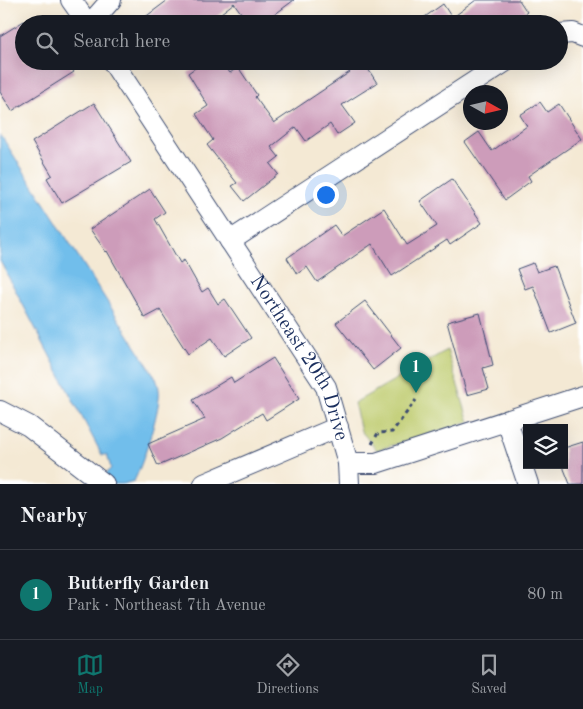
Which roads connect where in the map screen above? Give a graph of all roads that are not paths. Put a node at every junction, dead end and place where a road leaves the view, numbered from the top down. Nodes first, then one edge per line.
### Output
1 (71, 0) edge
2 (111, 0) edge
3 (82, 15) edge
4 (97, 15) edge
5 (568, 33) edge
6 (583, 37) edge
7 (118, 70) edge
8 (492, 70) edge
9 (230, 241) junction
10 (583, 396) edge
11 (0, 411) edge
12 (507, 421) junction
13 (338, 427) junction
14 (348, 463) junction
15 (104, 484) edge
16 (204, 484) edge
17 (349, 484) edge
18 (528, 484) edge

1 - 3 street
2 - 4 street
5 - 6 street
7 - 9 street, Northeast 20th Drive
8 - 9 street
9 - 13 street, Northeast 20th Drive
10 - 12 street
11 - 15 street
12 - 14 street
12 - 18 street
13 - 14 street, Northeast 20th Drive
13 - 16 street
14 - 17 street, Northeast 20th Drive

